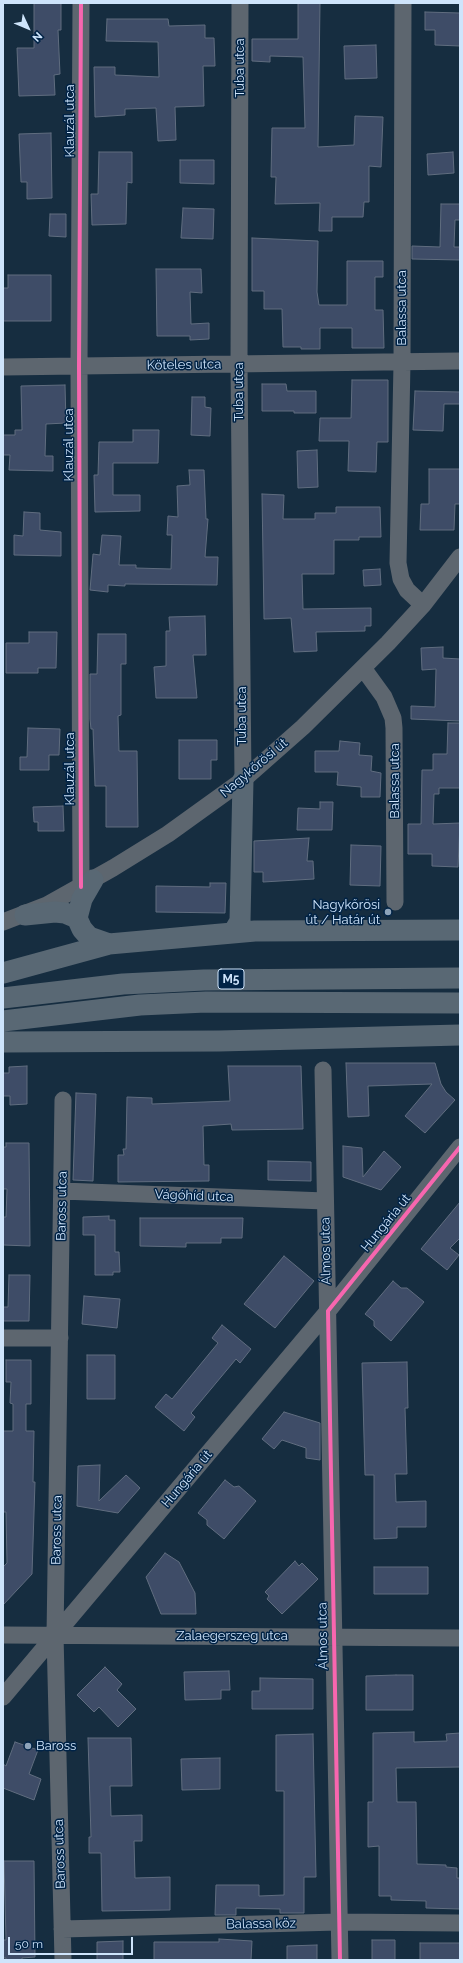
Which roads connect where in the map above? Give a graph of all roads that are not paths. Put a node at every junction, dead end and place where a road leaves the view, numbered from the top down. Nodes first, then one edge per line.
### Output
1 (81, 3) edge
2 (240, 3) edge
3 (403, 3) edge
4 (460, 361) edge
5 (402, 363) junction
6 (239, 364) junction
7 (79, 366) junction
8 (3, 367) edge
9 (460, 557) edge
10 (423, 604) junction
11 (363, 668) junction
12 (243, 780) junction
13 (87, 883) junction
14 (396, 902) dead end
15 (25, 915) junction
16 (77, 918) junction
17 (3, 922) edge
18 (460, 930) edge
19 (233, 933) junction
20 (109, 944) junction
21 (3, 973) edge
22 (460, 978) edge
23 (3, 998) edge
24 (460, 1003) edge
25 (3, 1021) edge
26 (460, 1035) edge
27 (3, 1042) edge
28 (323, 1070) dead end
29 (64, 1100) dead end
30 (460, 1148) edge
31 (62, 1191) junction
32 (325, 1201) junction
33 (328, 1311) junction
34 (3, 1338) edge
35 (60, 1338) junction
36 (3, 1635) edge
37 (55, 1635) junction
38 (333, 1637) junction
39 (460, 1638) edge
40 (3, 1697) edge
41 (339, 1922) junction
42 (460, 1923) edge
43 (62, 1929) junction
44 (63, 1960) edge
45 (340, 1960) edge

1 - 7 street, Klauzál utca
2 - 6 street, Tuba utca
3 - 5 street, Balassa utca
4 - 5 street, Köteles utca
5 - 6 street, Köteles utca
5 - 10 street, Balassa utca
6 - 7 street, Köteles utca
6 - 12 street, Tuba utca
7 - 8 street, Köteles utca
7 - 13 street, Klauzál utca
9 - 10 street, Nagykőrösi út
10 - 11 street, Nagykőrösi út
11 - 12 street, Nagykőrösi út
11 - 14 street, Balassa utca
12 - 13 street, Nagykőrösi út
12 - 19 main road
13 - 15 street, Nagykőrösi út
13 - 16 main road
15 - 16 main road
15 - 17 street, Nagykőrösi út
16 - 20 main road
18 - 19 main road
19 - 20 main road
20 - 21 main road
22 - 23 main road, M5
24 - 25 main road, M5
26 - 27 main road
28 - 32 street, Álmos utca
29 - 31 street, Baross utca
30 - 33 street, Hungária út
31 - 32 street, Vágóhíd utca
31 - 35 street, Baross utca
32 - 33 street, Álmos utca
33 - 37 street, Hungária út
33 - 38 street, Álmos utca
34 - 35 street
35 - 37 street, Baross utca
36 - 37 street, Zalaegerszeg utca
37 - 38 street, Zalaegerszeg utca
37 - 40 street, Hungária út
37 - 43 street, Baross utca
38 - 39 street, Zalaegerszeg utca
38 - 41 street, Álmos utca
41 - 42 street, Balassa köz
41 - 43 street, Balassa köz
41 - 45 street, Álmos utca
43 - 44 street, Baross utca

